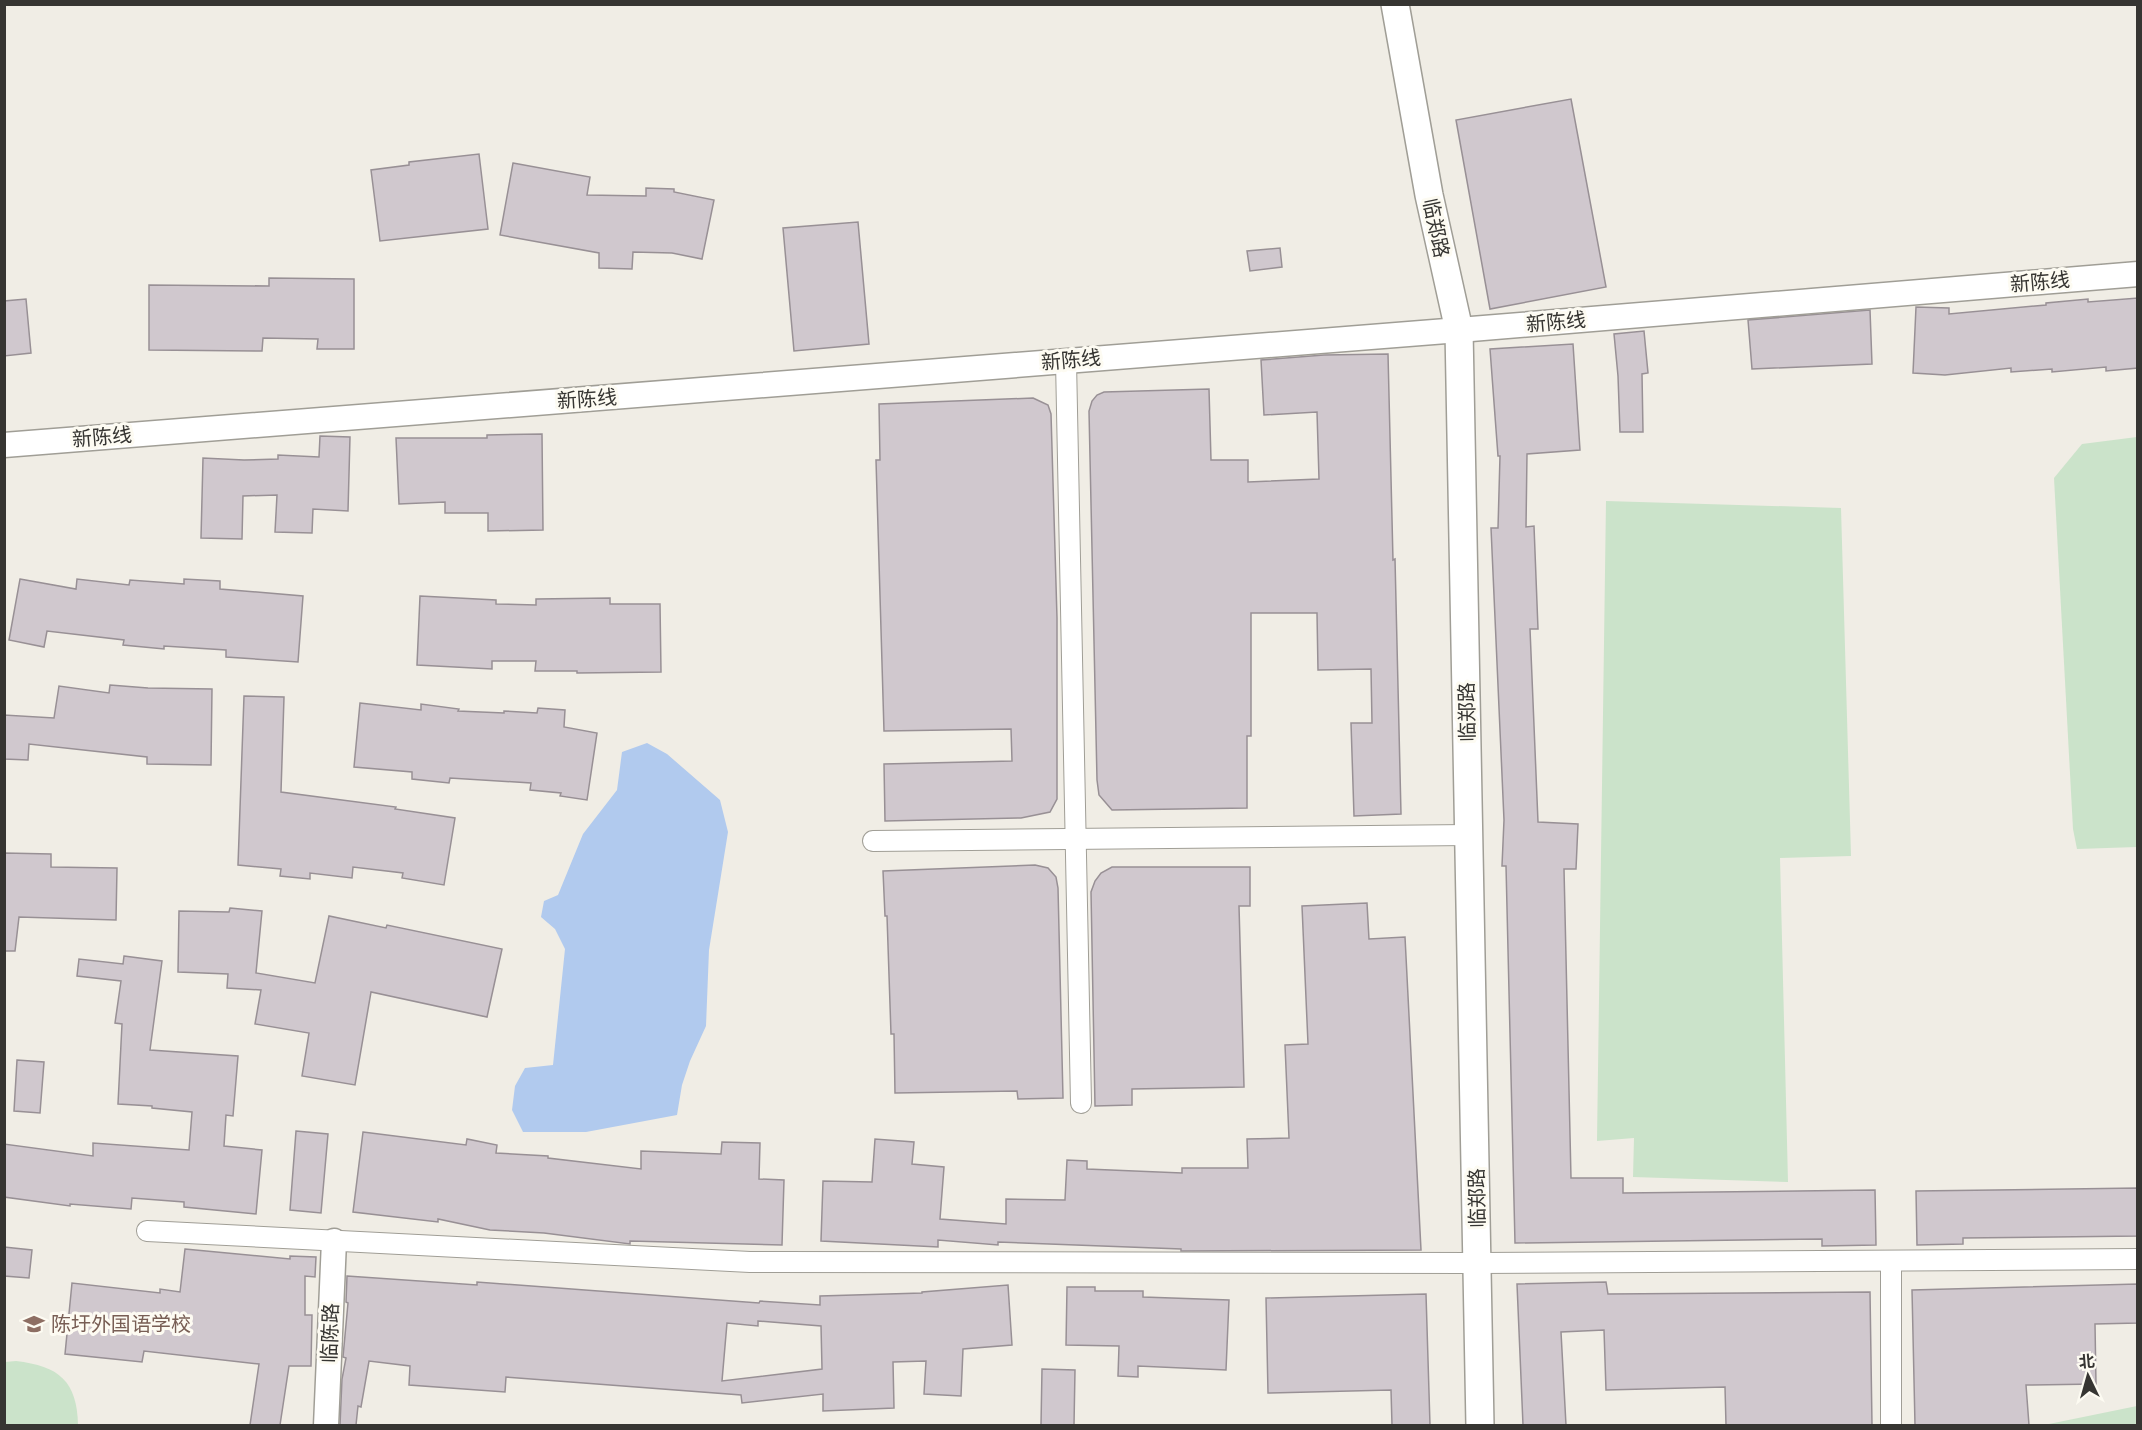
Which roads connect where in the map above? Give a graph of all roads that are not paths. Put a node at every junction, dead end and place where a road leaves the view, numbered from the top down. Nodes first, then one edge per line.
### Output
1 (1395, 4) edge
2 (2138, 274) edge
3 (1459, 330) junction
4 (1066, 361) junction
5 (4, 445) edge
6 (1469, 835) junction
7 (1077, 839) junction
8 (873, 842) dead end
9 (1081, 1103) dead end
10 (147, 1231) dead end
11 (334, 1241) junction
12 (2138, 1259) edge
13 (1891, 1262) junction
14 (1478, 1263) junction
15 (326, 1425) edge
16 (1480, 1425) edge
17 (1891, 1425) edge

1 - 3 main road, 临郑路
2 - 3 street, 新陈线
3 - 4 street, 新陈线
3 - 6 main road, 临郑路
4 - 5 street, 新陈线
4 - 7 street
6 - 7 street
6 - 14 main road, 临郑路
7 - 8 street
7 - 9 street
10 - 11 street
11 - 14 street
11 - 15 street, 临陈路
12 - 13 street
13 - 14 street
13 - 17 street
14 - 16 main road, 临郑路

